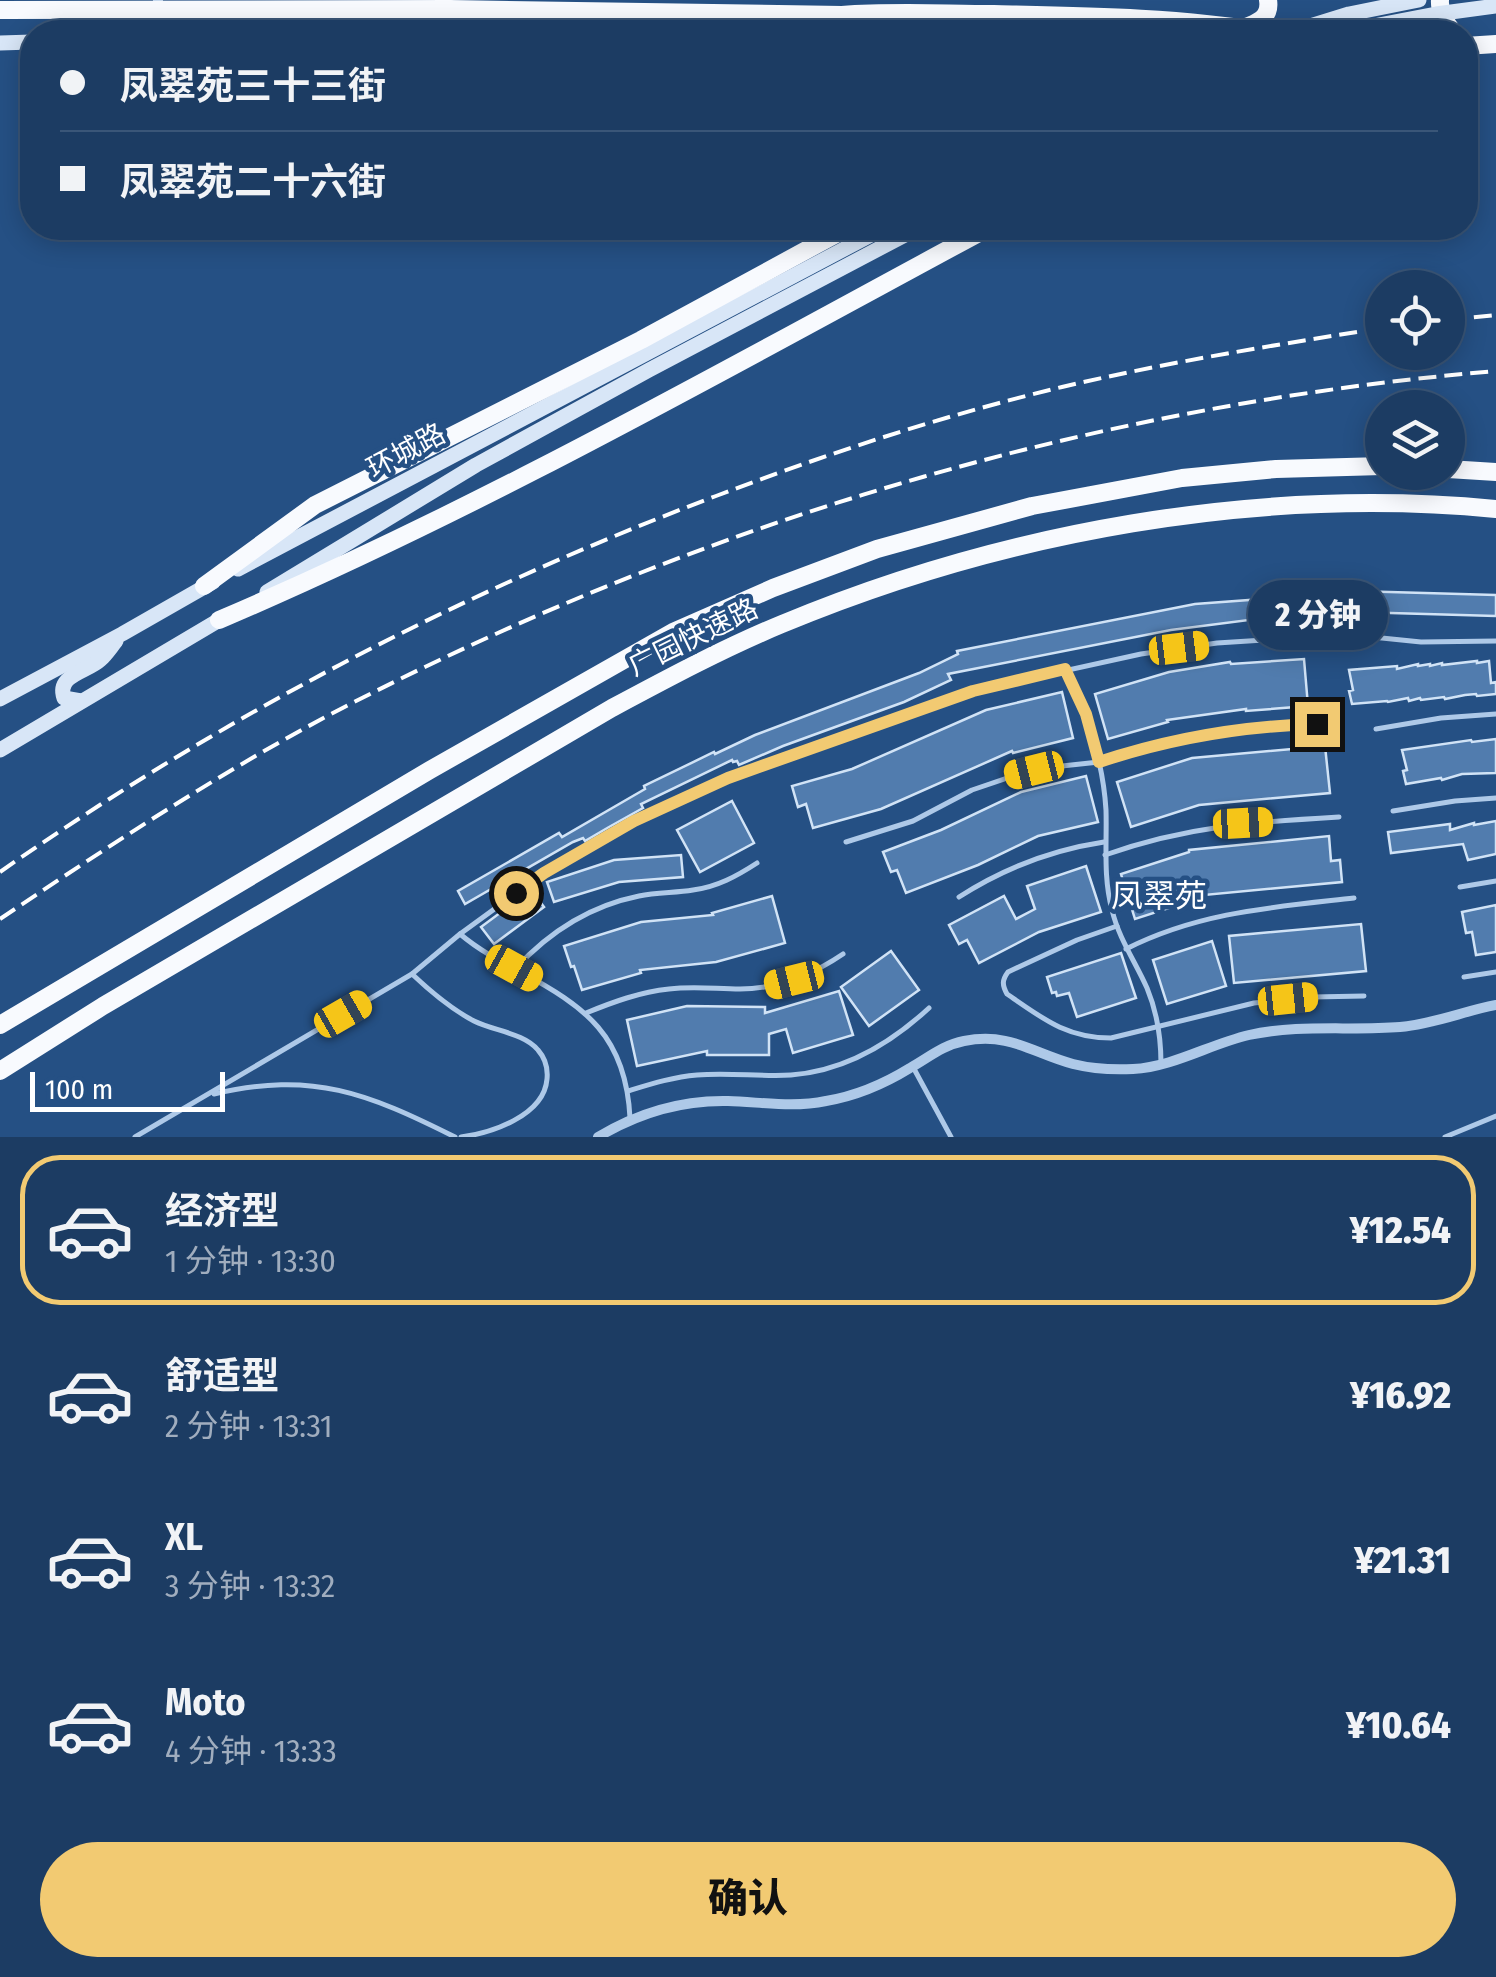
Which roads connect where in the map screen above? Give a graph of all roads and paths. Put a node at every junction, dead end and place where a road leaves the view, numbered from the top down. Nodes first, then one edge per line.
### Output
1 (1419, 0) edge
2 (158, 5) edge
3 (1496, 6) edge
4 (449, 9) junction
5 (0, 10) edge
6 (869, 13) junction
7 (842, 15) junction
8 (449, 20) edge
9 (827, 20) edge
10 (897, 20) edge
11 (1176, 20) edge
12 (1329, 20) edge
13 (1405, 20) edge
14 (826, 240) edge
15 (867, 240) edge
16 (888, 240) edge
17 (966, 240) edge
18 (841, 259) junction
19 (1365, 466) edge
20 (1465, 470) edge
21 (1496, 472) edge
22 (1496, 509) edge
23 (204, 586) junction
24 (219, 620) junction
25 (122, 634) junction
26 (1496, 642) edge
27 (1065, 669) junction
28 (0, 699) edge
29 (81, 701) junction
30 (1496, 714) edge
31 (1317, 724) dead end
32 (1376, 729) dead end
33 (0, 750) edge
34 (1099, 762) junction
35 (1496, 798) edge
36 (1393, 810) dead end
37 (1340, 817) dead end
38 (846, 842) dead end
39 (1106, 842) junction
40 (1105, 855) junction
41 (756, 863) dead end
42 (1496, 880) edge
43 (1460, 887) dead end
44 (959, 897) dead end
45 (1354, 898) dead end
46 (1117, 926) junction
47 (460, 934) junction
48 (1126, 949) junction
49 (843, 954) dead end
50 (514, 968) junction
51 (1496, 972) edge
52 (412, 974) junction
53 (1464, 978) dead end
54 (1364, 996) dead end
55 (1496, 1005) edge
56 (929, 1008) dead end
57 (586, 1013) junction
58 (0, 1025) edge
59 (1158, 1027) junction
60 (1161, 1064) junction
61 (913, 1067) junction
62 (0, 1072) edge
63 (628, 1091) junction
64 (205, 1096) junction
65 (1496, 1116) edge
66 (630, 1120) junction
67 (135, 1137) edge
68 (458, 1137) edge
69 (598, 1137) edge
70 (951, 1137) edge
71 (1445, 1137) edge

1 - 12 main road
2 - 4 highway
2 - 5 highway
3 - 13 main road, bridge
4 - 7 highway
4 - 8 highway
6 - 7 highway
6 - 10 highway
6 - 11 highway
7 - 9 main road
14 - 23 highway
15 - 18 main road
16 - 18 main road
17 - 24 highway
18 - 23 main road, 环城路
18 - 24 main road, 环城路
19 - 58 highway, 广园快速路
20 - 21 highway
22 - 62 highway, 广园快速路
23 - 25 main road, 环城路
24 - 29 main road, 环城路
25 - 28 main road, 环城路
25 - 29 main road
26 - 27 lane
27 - 34 lane
27 - 47 lane
29 - 33 main road, 环城路
30 - 32 lane
31 - 34 lane
34 - 38 lane
34 - 39 lane
35 - 36 lane
37 - 40 lane
39 - 40 lane
39 - 44 lane
40 - 46 lane
41 - 50 lane
42 - 43 lane
45 - 48 lane
46 - 48 lane
46 - 59 lane
47 - 50 lane
47 - 52 lane
48 - 59 lane
49 - 57 lane
50 - 57 lane
51 - 53 lane
52 - 64 lane
52 - 68 lane
54 - 59 lane
55 - 60 street
56 - 63 lane
57 - 63 lane
59 - 60 lane
60 - 61 street
61 - 66 street
61 - 70 lane
63 - 66 lane
64 - 67 lane
64 - 68 lane
65 - 71 lane
66 - 69 street

